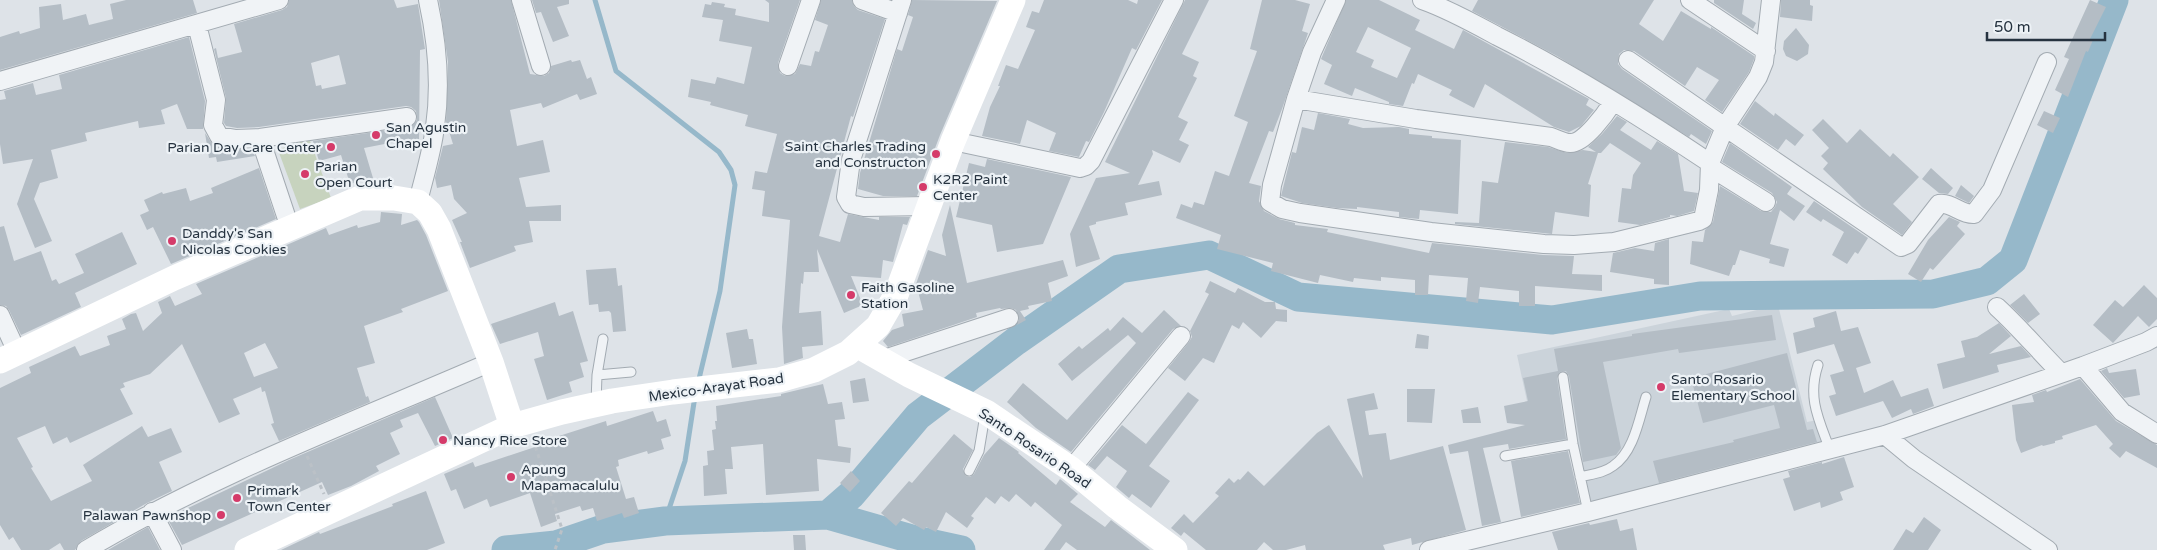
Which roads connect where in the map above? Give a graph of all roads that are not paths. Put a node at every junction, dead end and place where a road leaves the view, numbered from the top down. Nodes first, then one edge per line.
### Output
1 (279, 0) edge
2 (428, 0) edge
3 (521, 0) edge
4 (811, 0) edge
5 (862, 0) edge
6 (1012, 0) edge
7 (1174, 0) edge
8 (1336, 0) edge
9 (1422, 0) edge
10 (1690, 0) edge
11 (1771, 0) edge
12 (1440, 3) edge
13 (900, 6) edge
14 (197, 25) junction
15 (1766, 51) junction
16 (1628, 60) dead end
17 (2047, 62) dead end
18 (541, 66) dead end
19 (788, 66) dead end
20 (0, 81) edge
21 (1296, 99) junction
22 (1613, 102) junction
23 (407, 117) dead end
24 (1725, 128) junction
25 (260, 138) junction
26 (953, 141) junction
27 (1710, 165) junction
28 (418, 202) junction
29 (1766, 202) dead end
30 (928, 206) junction
31 (290, 228) junction
32 (1997, 307) dead end
33 (0, 315) edge
34 (1009, 318) dead end
35 (1181, 336) dead end
36 (2157, 336) edge
37 (603, 339) dead end
38 (858, 346) junction
39 (9, 356) edge
40 (881, 360) junction
41 (490, 362) junction
42 (1818, 365) dead end
43 (2083, 366) junction
44 (631, 372) dead end
45 (2061, 373) junction
46 (596, 375) junction
47 (1563, 377) dead end
48 (1646, 397) dead end
49 (596, 404) junction
50 (986, 412) junction
51 (520, 425) junction
52 (2157, 434) edge
53 (1885, 435) junction
54 (1573, 444) junction
55 (1830, 450) junction
56 (1505, 456) dead end
57 (1071, 469) junction
58 (969, 471) dead end
59 (1580, 477) junction
60 (152, 512) junction
61 (1588, 512) junction
62 (1494, 542) edge
63 (86, 550) edge
64 (172, 550) edge
65 (247, 550) edge
66 (1176, 550) edge
67 (1430, 550) edge
68 (2048, 550) edge

1 - 14 street
2 - 28 street
3 - 18 street
4 - 19 street
5 - 13 street
6 - 26 main road, Mexico-Arayat Road
7 - 26 street
8 - 21 street
9 - 12 street
10 - 15 street
11 - 15 street
12 - 22 street
13 - 30 street
14 - 20 street
14 - 25 street
15 - 24 street
16 - 24 street
17 - 24 street
21 - 22 street
21 - 27 street
22 - 27 street
23 - 25 street
24 - 27 street
25 - 31 street
26 - 30 main road, Mexico-Arayat Road
27 - 29 street
28 - 31 main road
28 - 41 main road
30 - 38 main road, Mexico-Arayat Road
31 - 39 main road
32 - 45 street
33 - 39 street
34 - 40 street
35 - 57 street
36 - 43 street
37 - 46 lane
38 - 40 main road, Santo Rosario Road
38 - 49 main road, Mexico-Arayat Road
40 - 50 main road, Santo Rosario Road
41 - 51 main road
41 - 60 street
42 - 55 lane
43 - 45 street
43 - 52 street
44 - 46 lane
45 - 53 street
46 - 49 lane
47 - 54 lane
48 - 59 lane
49 - 51 main road, Mexico-Arayat Road
50 - 57 main road, Santo Rosario Road
50 - 58 lane
51 - 65 main road, Mexico-Arayat Road
53 - 55 street
53 - 68 street
54 - 56 lane
54 - 59 lane
55 - 61 street
57 - 66 main road, Santo Rosario Road
59 - 61 lane
60 - 63 street
60 - 64 street
61 - 62 street
62 - 67 street

